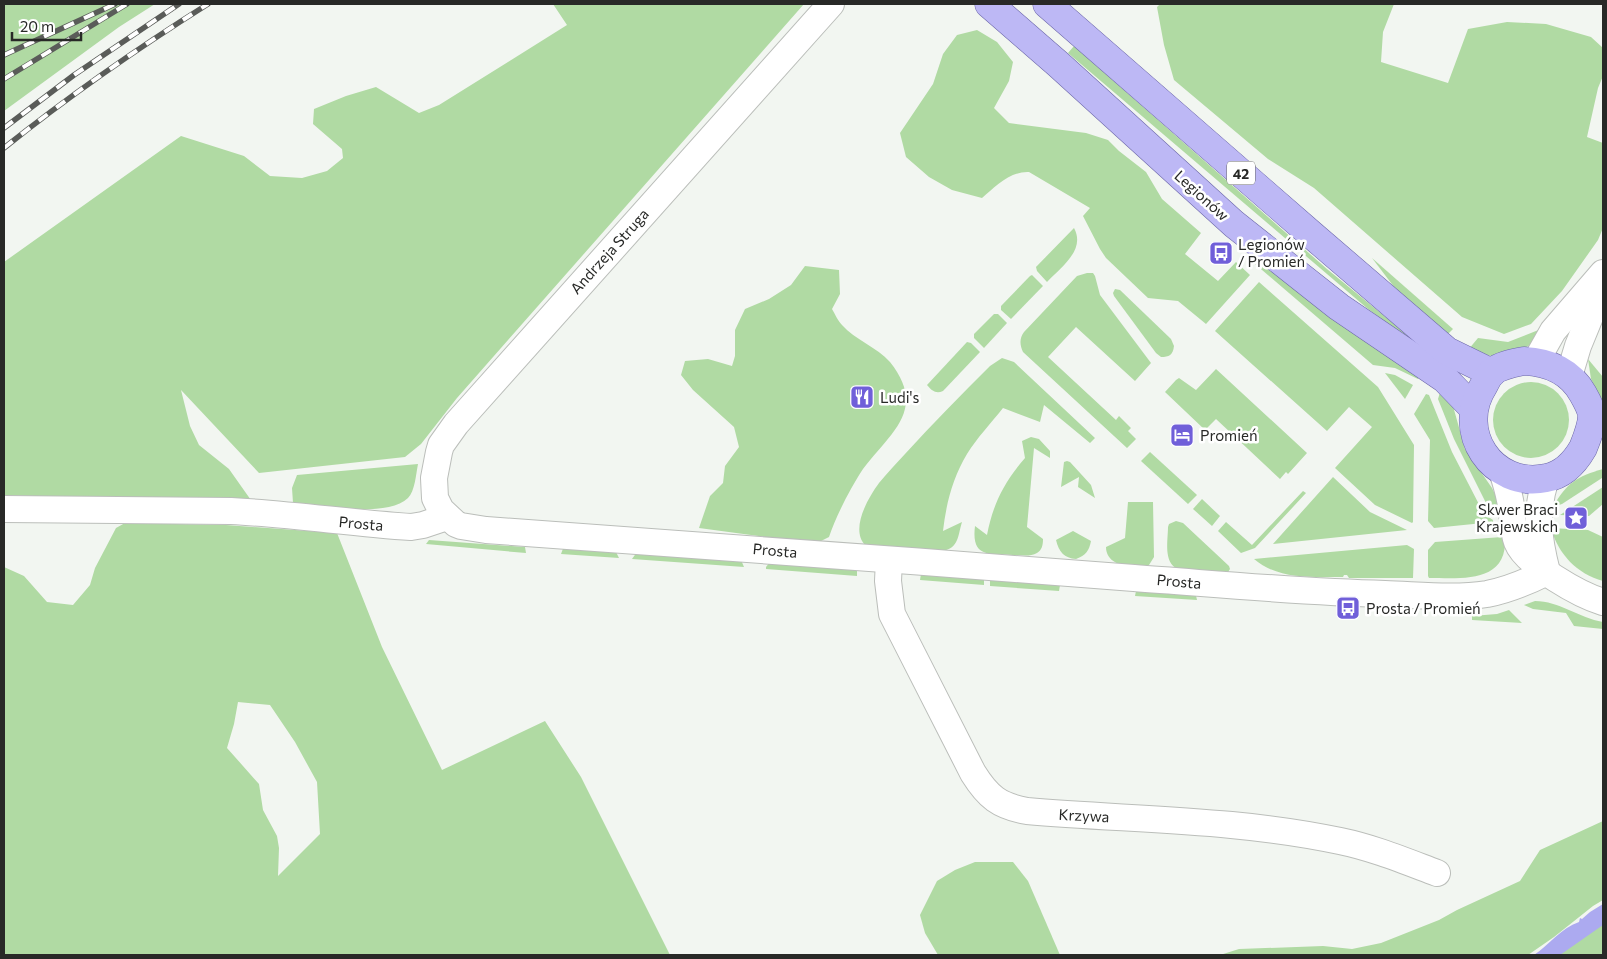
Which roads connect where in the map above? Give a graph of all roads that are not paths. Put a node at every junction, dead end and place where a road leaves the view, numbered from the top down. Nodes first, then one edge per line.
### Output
1 (831, 4) edge
2 (989, 4) edge
3 (1047, 4) edge
4 (1603, 273) edge
5 (1603, 285) edge
6 (1536, 361) junction
7 (1492, 373) junction
8 (1569, 376) junction
9 (1473, 408) junction
10 (1597, 418) edge
11 (1591, 454) edge
12 (1502, 471) junction
13 (1546, 478) junction
14 (4, 509) edge
15 (447, 517) junction
16 (889, 560) junction
17 (1547, 572) junction
18 (1603, 602) edge
19 (1437, 873) dead end

1 - 15 street, Andrzeja Struga
2 - 9 main road, Legionów
3 - 7 main road, 42
4 - 6 street
5 - 8 street
6 - 7 main road
6 - 8 main road
7 - 9 main road
8 - 10 main road
9 - 12 main road
10 - 11 main road
11 - 13 main road
12 - 13 main road
12 - 17 street
13 - 17 street
14 - 15 street, Prosta
15 - 16 street, Prosta
16 - 17 street, Prosta
16 - 19 street, Krzywa
17 - 18 street

